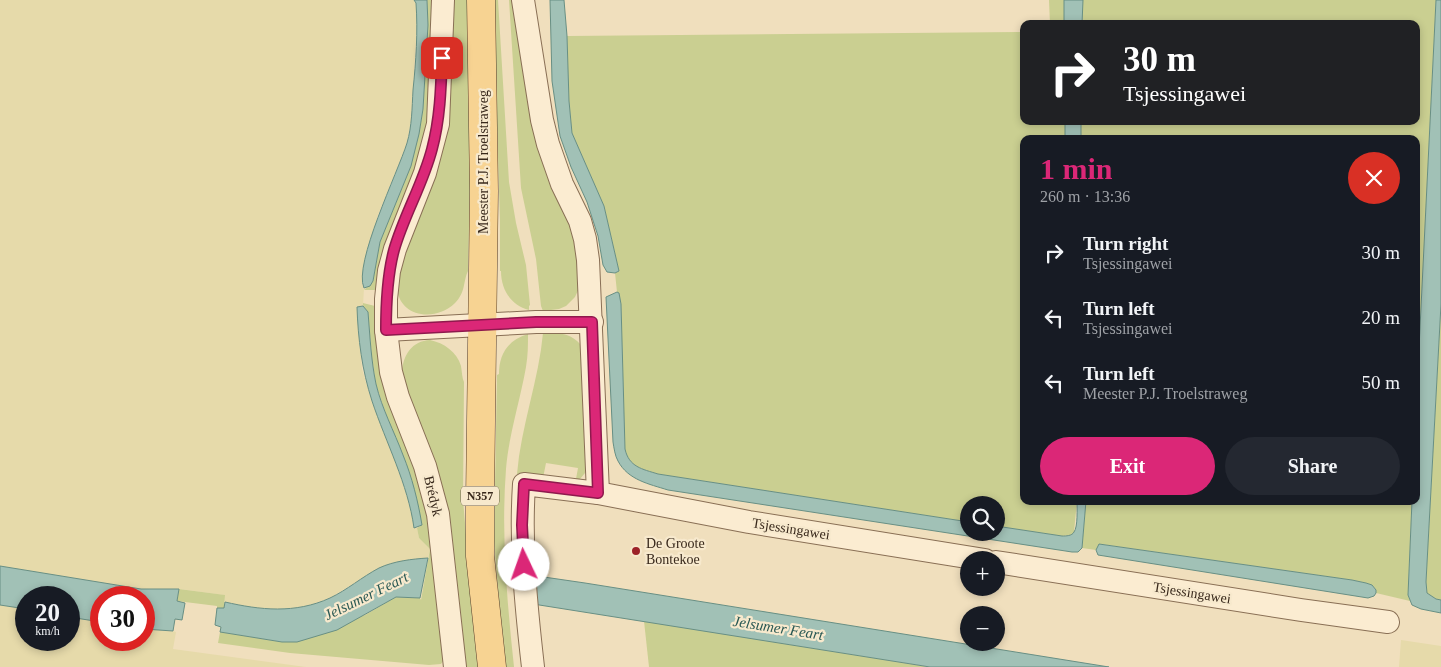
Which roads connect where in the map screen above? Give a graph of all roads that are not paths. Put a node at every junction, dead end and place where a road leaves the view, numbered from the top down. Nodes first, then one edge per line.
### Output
1 (443, 0) edge
2 (481, 0) edge
3 (523, 0) edge
4 (592, 322) junction
5 (482, 324) junction
6 (386, 330) junction
7 (598, 493) junction
8 (960, 556) edge
9 (1005, 563) edge
10 (1388, 622) dead end
11 (455, 667) edge
12 (492, 667) edge
13 (532, 667) edge

1 - 6 street
2 - 5 main road, Meester P.J. Troelstraweg / N357
3 - 4 street
4 - 5 street
4 - 7 street
5 - 6 street
5 - 12 main road, N357
6 - 11 street, Brédyk
7 - 8 street, Tsjessingawei
7 - 13 street, Tsjessingawei
9 - 10 street, Tsjessingawei

